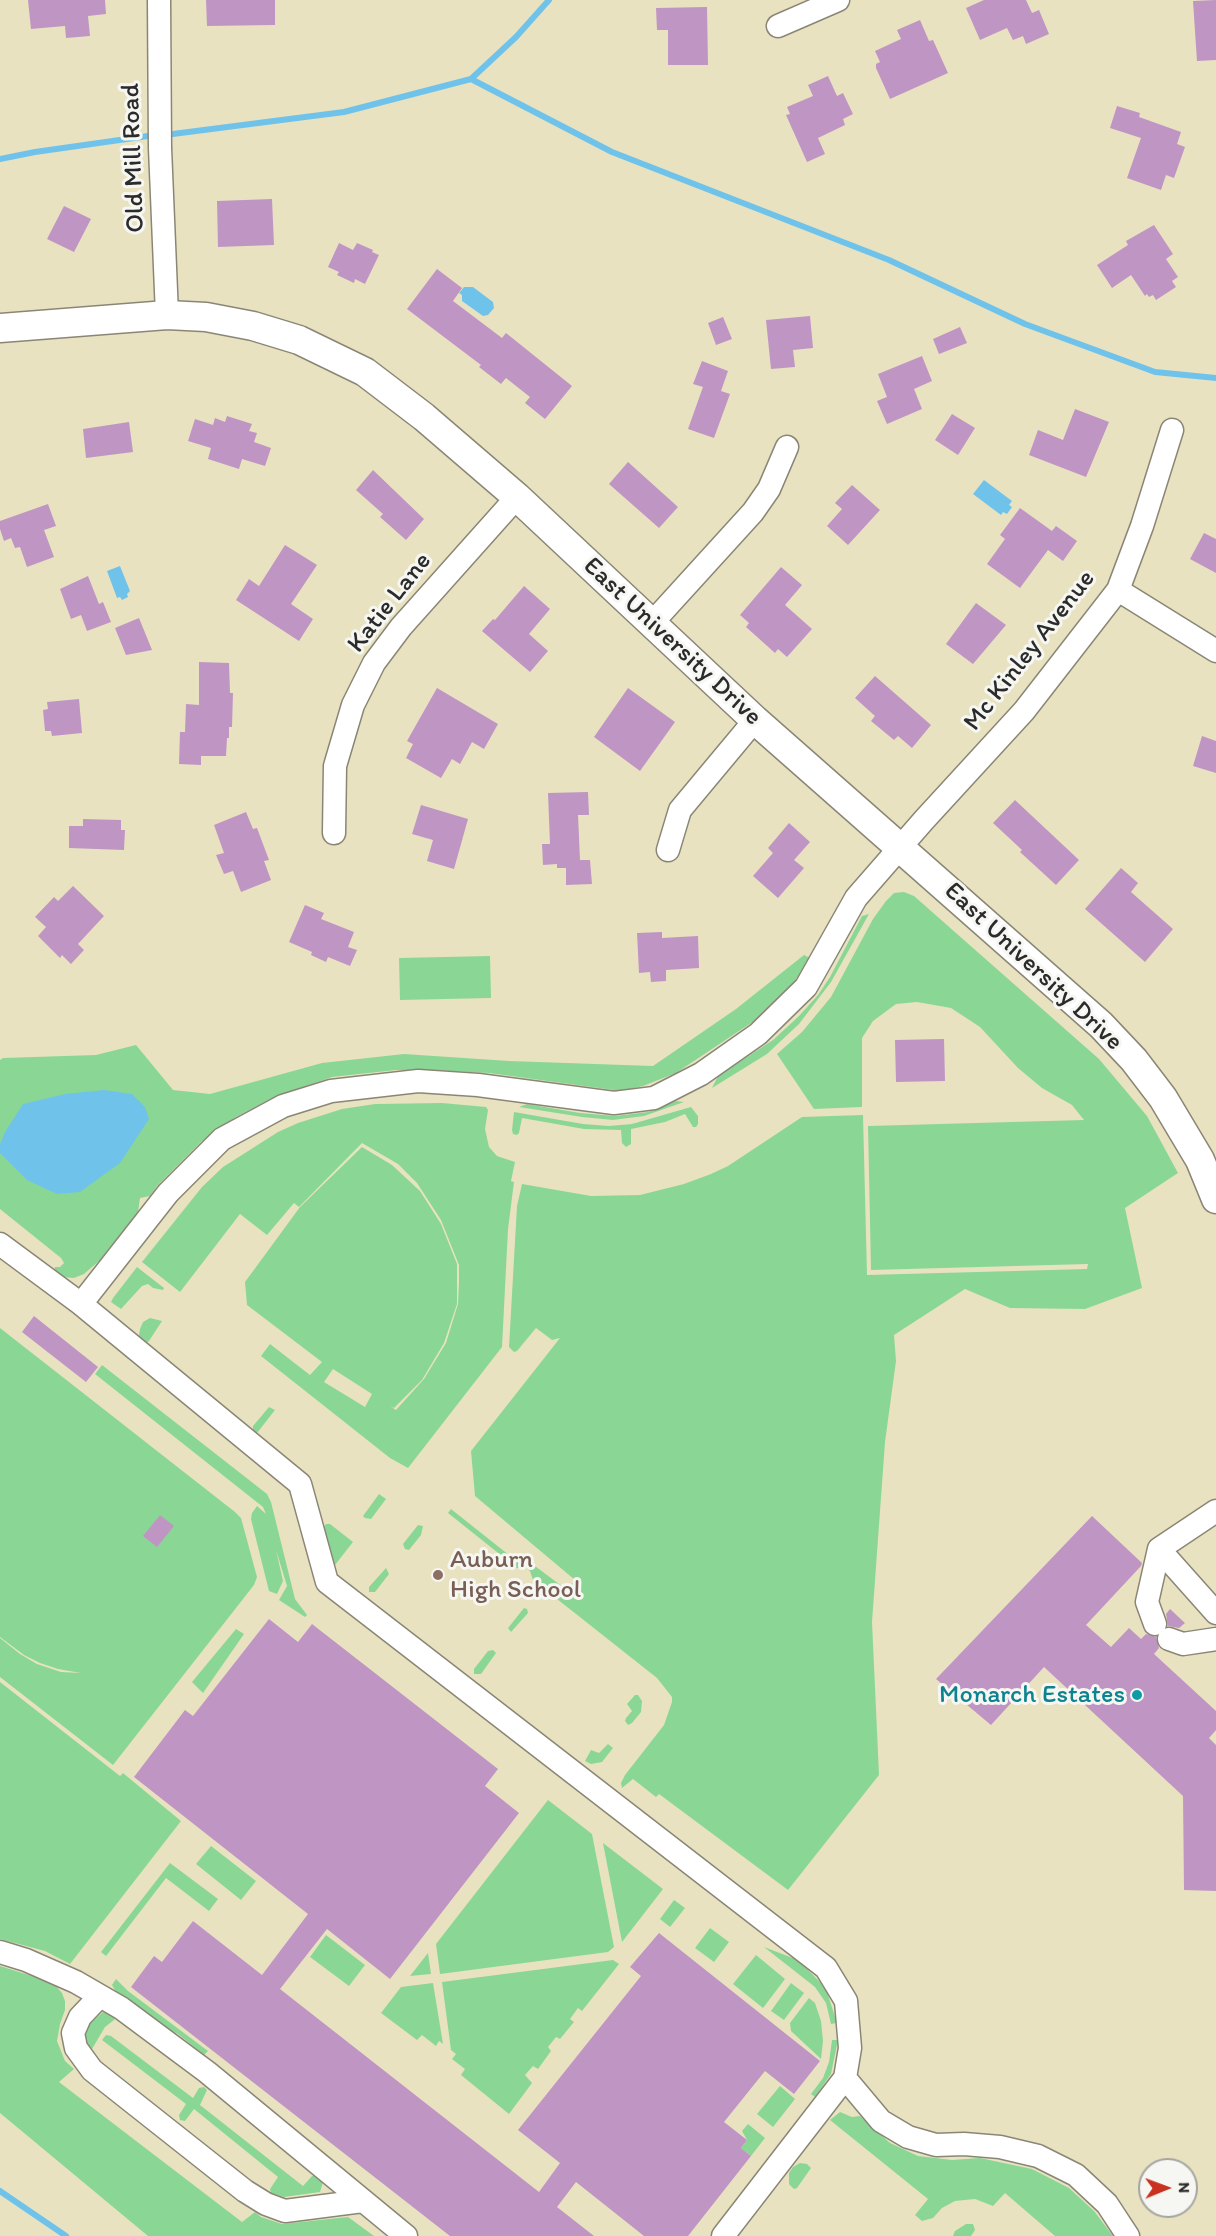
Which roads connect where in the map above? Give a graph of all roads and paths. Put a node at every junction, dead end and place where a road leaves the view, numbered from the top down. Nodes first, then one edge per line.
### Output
1 (159, 0) edge
2 (838, 0) edge
3 (778, 26) dead end
4 (167, 315) junction
5 (0, 328) edge
6 (1172, 430) dead end
7 (787, 447) dead end
8 (517, 497) junction
9 (1118, 590) junction
10 (652, 623) junction
11 (1216, 651) edge
12 (755, 720) junction
13 (334, 833) dead end
14 (901, 847) junction
15 (668, 850) dead end
16 (1216, 1199) edge
17 (0, 1244) edge
18 (81, 1304) junction
19 (1216, 1512) edge
20 (1159, 1549) junction
21 (1216, 1613) edge
22 (1216, 1640) edge
23 (0, 1952) edge
24 (100, 1996) junction
25 (845, 2078) junction
26 (363, 2201) junction
27 (406, 2236) edge
28 (723, 2236) edge
29 (1128, 2236) edge

1 - 4 street, Old Mill Road
2 - 3 street
4 - 5 main road, East University Drive
4 - 8 main road, East University Drive
6 - 9 street, Mc Kinley Avenue
7 - 10 street
8 - 10 main road, East University Drive
8 - 13 street, Katie Lane
9 - 11 street
9 - 14 street, Mc Kinley Avenue
10 - 12 main road, East University Drive
12 - 14 main road, East University Drive
12 - 15 street
14 - 16 main road, East University Drive
14 - 18 street, Mc Kinley Avenue
17 - 18 street
18 - 25 street
19 - 20 street
20 - 21 street
20 - 22 street
23 - 24 street
24 - 26 street
24 - 26 street
25 - 28 street
25 - 29 street
26 - 27 street

